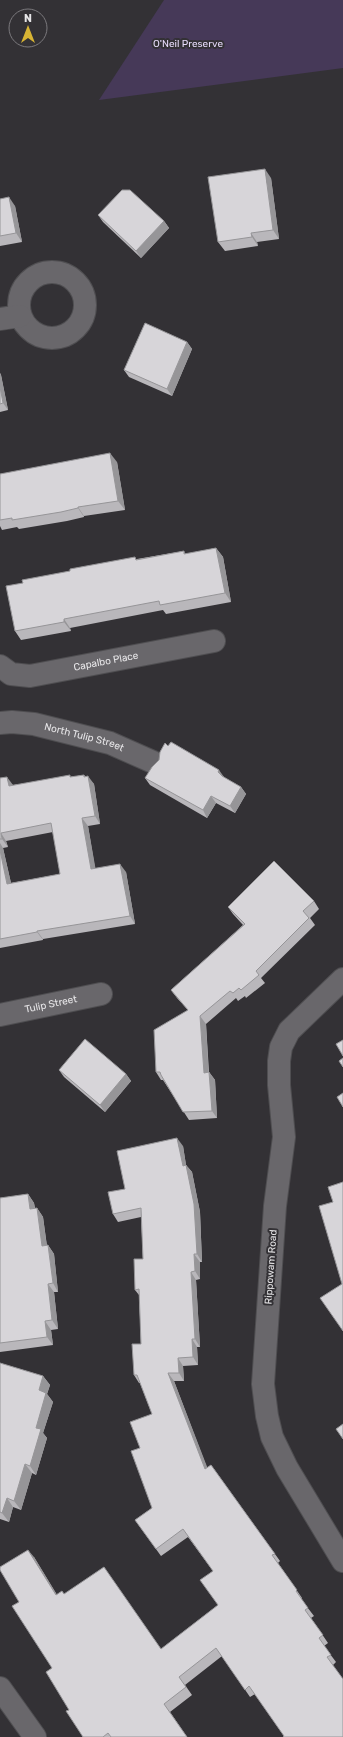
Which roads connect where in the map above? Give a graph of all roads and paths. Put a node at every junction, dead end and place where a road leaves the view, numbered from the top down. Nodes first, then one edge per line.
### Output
1 (214, 641) dead end
2 (0, 666) edge
3 (6, 723) edge
4 (153, 762) dead end
5 (343, 979) edge
6 (101, 994) dead end
7 (0, 1015) edge
8 (343, 1561) edge
9 (0, 1688) edge
10 (35, 1737) edge

1 - 2 street, Capalbo Place
3 - 4 street, North Tulip Street
5 - 8 street, Rippowam Road
6 - 7 street, Tulip Street
9 - 10 street

